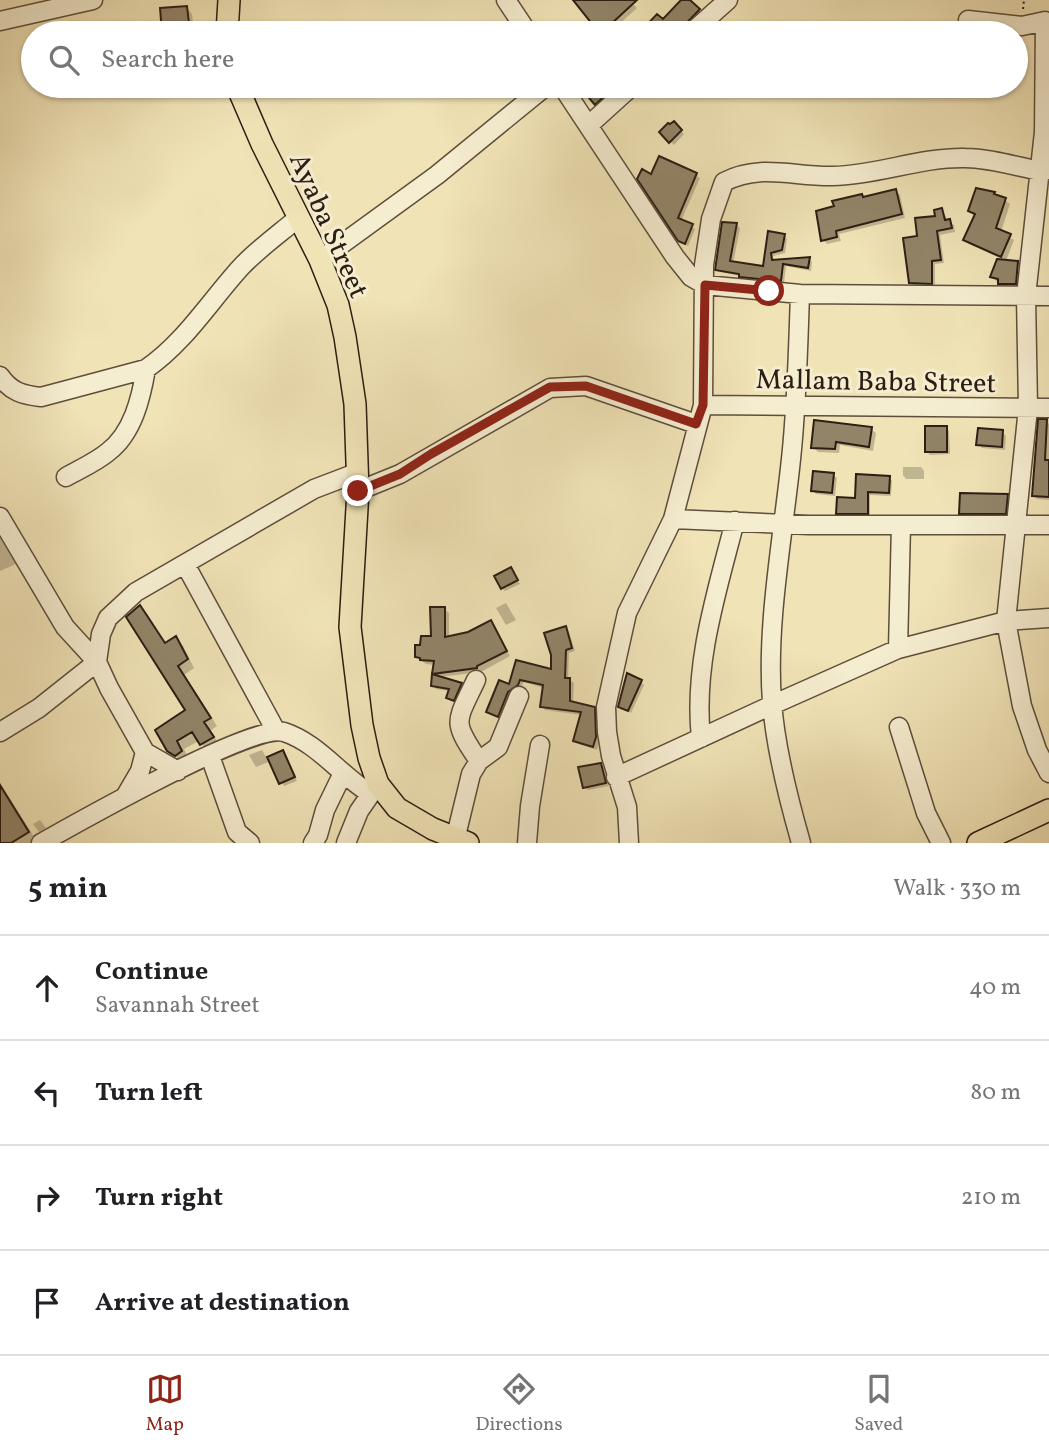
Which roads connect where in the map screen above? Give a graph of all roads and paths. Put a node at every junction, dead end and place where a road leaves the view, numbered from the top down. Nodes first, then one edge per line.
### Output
1 (93, 0) edge
2 (229, 0) edge
3 (506, 0) edge
4 (728, 0) edge
5 (968, 20) dead end
6 (0, 21) edge
7 (228, 21) edge
8 (520, 21) edge
9 (704, 21) edge
10 (977, 21) edge
11 (1028, 25) edge
12 (243, 98) edge
13 (531, 98) edge
14 (570, 98) edge
15 (619, 98) edge
16 (589, 125) junction
17 (1044, 171) edge
18 (298, 218) junction
19 (320, 260) junction
20 (705, 285) junction
21 (800, 294) junction
22 (1026, 296) junction
23 (1049, 296) edge
24 (146, 369) junction
25 (0, 376) edge
26 (703, 405) junction
27 (796, 405) junction
28 (1028, 408) junction
29 (1049, 408) edge
30 (696, 424) junction
31 (66, 477) dead end
32 (357, 482) junction
33 (0, 517) edge
34 (673, 519) junction
35 (735, 521) junction
36 (784, 522) junction
37 (901, 525) junction
38 (1016, 525) junction
39 (1049, 525) edge
40 (186, 564) junction
41 (1049, 618) edge
42 (1006, 621) junction
43 (898, 649) junction
44 (97, 662) junction
45 (476, 680) dead end
46 (519, 696) dead end
47 (772, 705) junction
48 (899, 727) dead end
49 (276, 730) junction
50 (0, 732) edge
51 (701, 737) junction
52 (540, 745) dead end
53 (145, 752) junction
54 (210, 756) junction
55 (479, 761) junction
56 (178, 771) junction
57 (343, 773) junction
58 (1049, 773) edge
59 (617, 777) junction
60 (374, 789) junction
61 (125, 795) junction
62 (1049, 810) edge
63 (461, 841) edge
64 (41, 843) edge
65 (250, 843) edge
66 (313, 843) edge
67 (346, 843) edge
68 (527, 843) edge
69 (629, 843) edge
70 (801, 843) edge
71 (940, 843) edge
72 (978, 843) edge

1 - 6 street
2 - 7 main road
3 - 8 street
4 - 9 street
5 - 10 street
11 - 17 street
12 - 18 main road, Ayaba Street
13 - 19 street
14 - 16 street
15 - 16 street
16 - 20 street
17 - 20 street
17 - 22 street
18 - 19 main road, Ayaba Street
18 - 24 street
19 - 32 main road, Ayaba Street
20 - 21 street
20 - 26 street
21 - 22 street
21 - 27 street
22 - 23 street
22 - 28 street
24 - 25 street
24 - 31 street
26 - 27 street, Mallam Baba Street
26 - 30 street
27 - 28 street, Mallam Baba Street
27 - 36 street
28 - 29 street, Mallam Baba Street
28 - 38 street
30 - 32 street
30 - 34 street
32 - 40 street
32 - 60 main road, Ayaba Street
33 - 44 street
34 - 35 street
34 - 59 street
35 - 36 street
35 - 51 street
36 - 37 street
36 - 47 street
37 - 38 street
37 - 43 street
38 - 39 street
38 - 42 street
40 - 44 street
40 - 49 street
41 - 42 street
42 - 43 street
42 - 58 street
43 - 47 street
44 - 50 street
44 - 53 street
45 - 55 street
46 - 55 street
47 - 51 street
47 - 70 street
48 - 71 street
49 - 54 street
49 - 57 street
51 - 59 street
52 - 68 street
53 - 56 street
53 - 61 street
54 - 56 street
54 - 65 street
55 - 63 street
56 - 61 street
57 - 60 street
57 - 66 street
59 - 69 street
60 - 63 main road, Ayaba Street
60 - 67 street
61 - 64 street
62 - 72 main road

